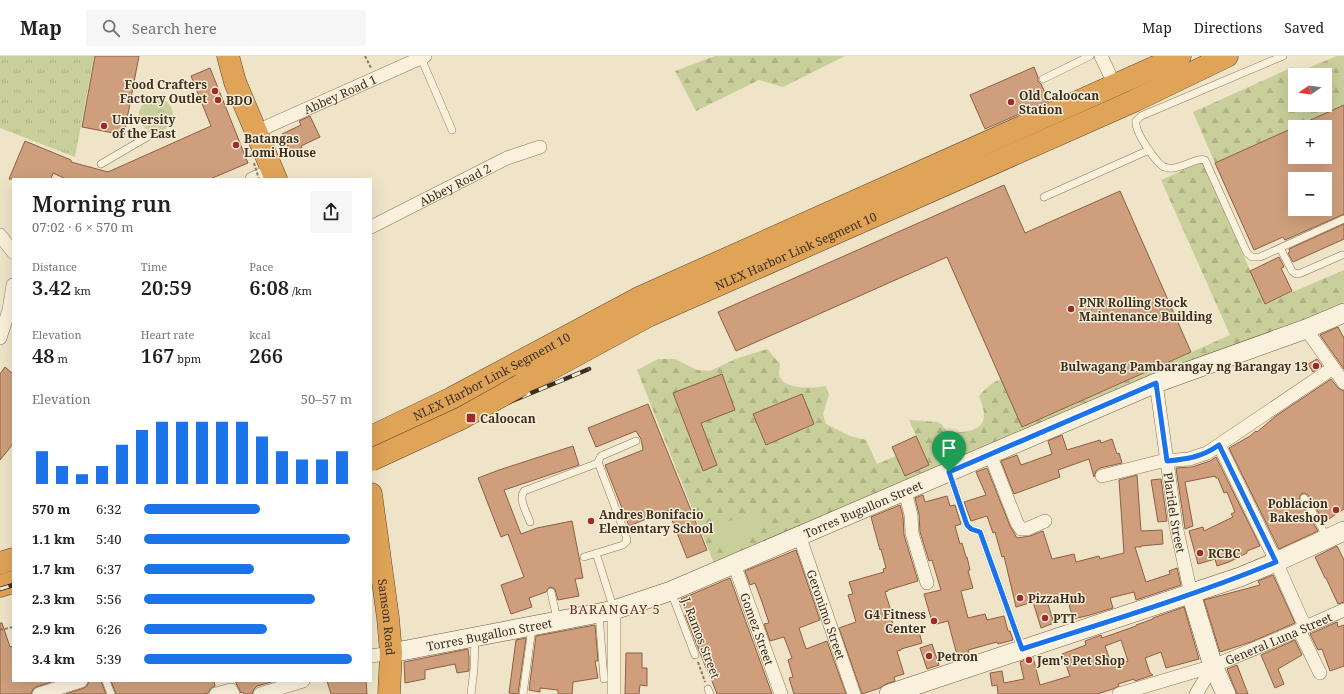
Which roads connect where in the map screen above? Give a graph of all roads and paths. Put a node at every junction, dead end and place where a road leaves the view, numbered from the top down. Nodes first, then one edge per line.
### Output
1 (228, 56) edge
2 (1090, 56) edge
3 (1101, 56) edge
4 (1171, 56) edge
5 (1180, 56) edge
6 (1227, 56) edge
7 (1243, 56) edge
8 (1283, 56) edge
9 (423, 57) edge
10 (1117, 77) junction
11 (1043, 79) dead end
12 (1134, 101) junction
13 (452, 130) dead end
14 (255, 132) junction
15 (154, 134) dead end
16 (540, 147) dead end
17 (1149, 150) junction
18 (101, 164) dead end
19 (266, 173) edge
20 (254, 178) edge
21 (1044, 197) dead end
22 (1344, 219) edge
23 (372, 226) edge
24 (0, 235) edge
25 (1280, 248) junction
26 (12, 251) edge
27 (1342, 255) dead end
28 (12, 285) edge
29 (0, 287) edge
30 (12, 291) edge
31 (1344, 313) edge
32 (1306, 329) junction
33 (0, 338) edge
34 (1333, 368) junction
35 (1156, 383) junction
36 (1344, 383) edge
37 (372, 437) edge
38 (636, 441) dead end
39 (1219, 445) junction
40 (990, 454) junction
41 (372, 460) edge
42 (1167, 461) junction
43 (598, 463) junction
44 (949, 472) junction
45 (1102, 476) dead end
46 (905, 491) junction
47 (1304, 498) dead end
48 (372, 508) edge
49 (530, 522) dead end
50 (1045, 522) dead end
51 (1344, 531) edge
52 (800, 536) junction
53 (1326, 540) junction
54 (596, 553) junction
55 (584, 557) dead end
56 (12, 559) edge
57 (1276, 562) junction
58 (0, 563) edge
59 (734, 564) junction
60 (12, 582) edge
61 (927, 583) dead end
62 (0, 586) edge
63 (378, 589) edge
64 (671, 591) junction
65 (551, 592) dead end
66 (1191, 594) junction
67 (1344, 610) edge
68 (607, 612) junction
69 (558, 621) junction
70 (533, 626) junction
71 (12, 627) edge
72 (1302, 629) junction
73 (0, 630) edge
74 (475, 637) junction
75 (1022, 649) junction
76 (381, 654) edge
77 (695, 655) joint
78 (1213, 666) junction
79 (1320, 673) dead end
80 (604, 679) dead end
81 (78, 682) edge
82 (106, 682) edge
83 (300, 682) edge
84 (709, 691) edge
85 (1137, 691) edge
86 (39, 694) edge
87 (110, 694) edge
88 (216, 694) edge
89 (233, 694) edge
90 (260, 694) edge
91 (389, 694) edge
92 (471, 694) edge
93 (523, 694) edge
94 (614, 694) edge
95 (781, 694) edge
96 (854, 694) edge
97 (889, 694) edge
98 (1119, 694) edge
99 (1196, 694) edge
100 (1226, 694) edge

1 - 14 highway
2 - 11 lane
3 - 10 street
4 - 10 highway
5 - 10 highway, NLEX Harbor Link Segment 10
6 - 12 highway, NLEX Harbor Link Segment 10
7 - 12 highway
8 - 17 lane
9 - 13 lane
9 - 14 street, Abbey Road 1
10 - 37 highway, NLEX Harbor Link Segment 10
12 - 41 highway, NLEX Harbor Link Segment 10, bridge
14 - 19 highway
15 - 18 lane
16 - 23 street, Abbey Road 2
17 - 21 lane
17 - 25 lane
19 - 20 street
22 - 25 lane
24 - 26 street
25 - 27 lane
28 - 29 street
30 - 33 street
31 - 32 street, Torres Bugallon Street
32 - 34 street
32 - 35 street, Torres Bugallon Street
34 - 36 street
34 - 39 street
35 - 40 street, Torres Bugallon Street
35 - 42 street, Plaridel Street
38 - 43 lane
39 - 42 street
39 - 57 street
40 - 44 street, Torres Bugallon Street
40 - 50 street
42 - 45 street
42 - 66 street, Plaridel Street
43 - 49 lane
43 - 54 lane
44 - 46 street, Torres Bugallon Street
44 - 75 lane
46 - 52 street, Torres Bugallon Street
46 - 61 street
47 - 53 lane
48 - 63 highway, Samson Road
51 - 53 street
52 - 59 street, Torres Bugallon Street
52 - 96 street, Geronimo Street
53 - 57 street
54 - 55 lane
54 - 68 lane
56 - 58 highway
57 - 66 street
57 - 72 street
59 - 64 street, Torres Bugallon Street
59 - 95 street, Gomez Street
60 - 62 highway
63 - 76 highway, Samson Road
64 - 68 street, Torres Bugallon Street
64 - 77 lane, J. Ramos Street
65 - 69 lane
66 - 75 street
66 - 78 street
67 - 72 street, General Luna Street
68 - 69 street, Torres Bugallon Street
68 - 80 lane
68 - 94 street
69 - 70 street, Torres Bugallon Street
70 - 74 street, Torres Bugallon Street
70 - 93 lane
71 - 73 path
72 - 78 street, General Luna Street
72 - 79 street
74 - 76 street, Torres Bugallon Street
74 - 92 lane
75 - 97 street
76 - 91 highway, Samson Road
77 - 84 path, J. Ramos Street
78 - 85 street, General Luna Street
78 - 99 street, General Luna Street
78 - 100 street
81 - 86 street
82 - 87 lane
83 - 90 street
85 - 98 street, General Luna Street
88 - 89 street

